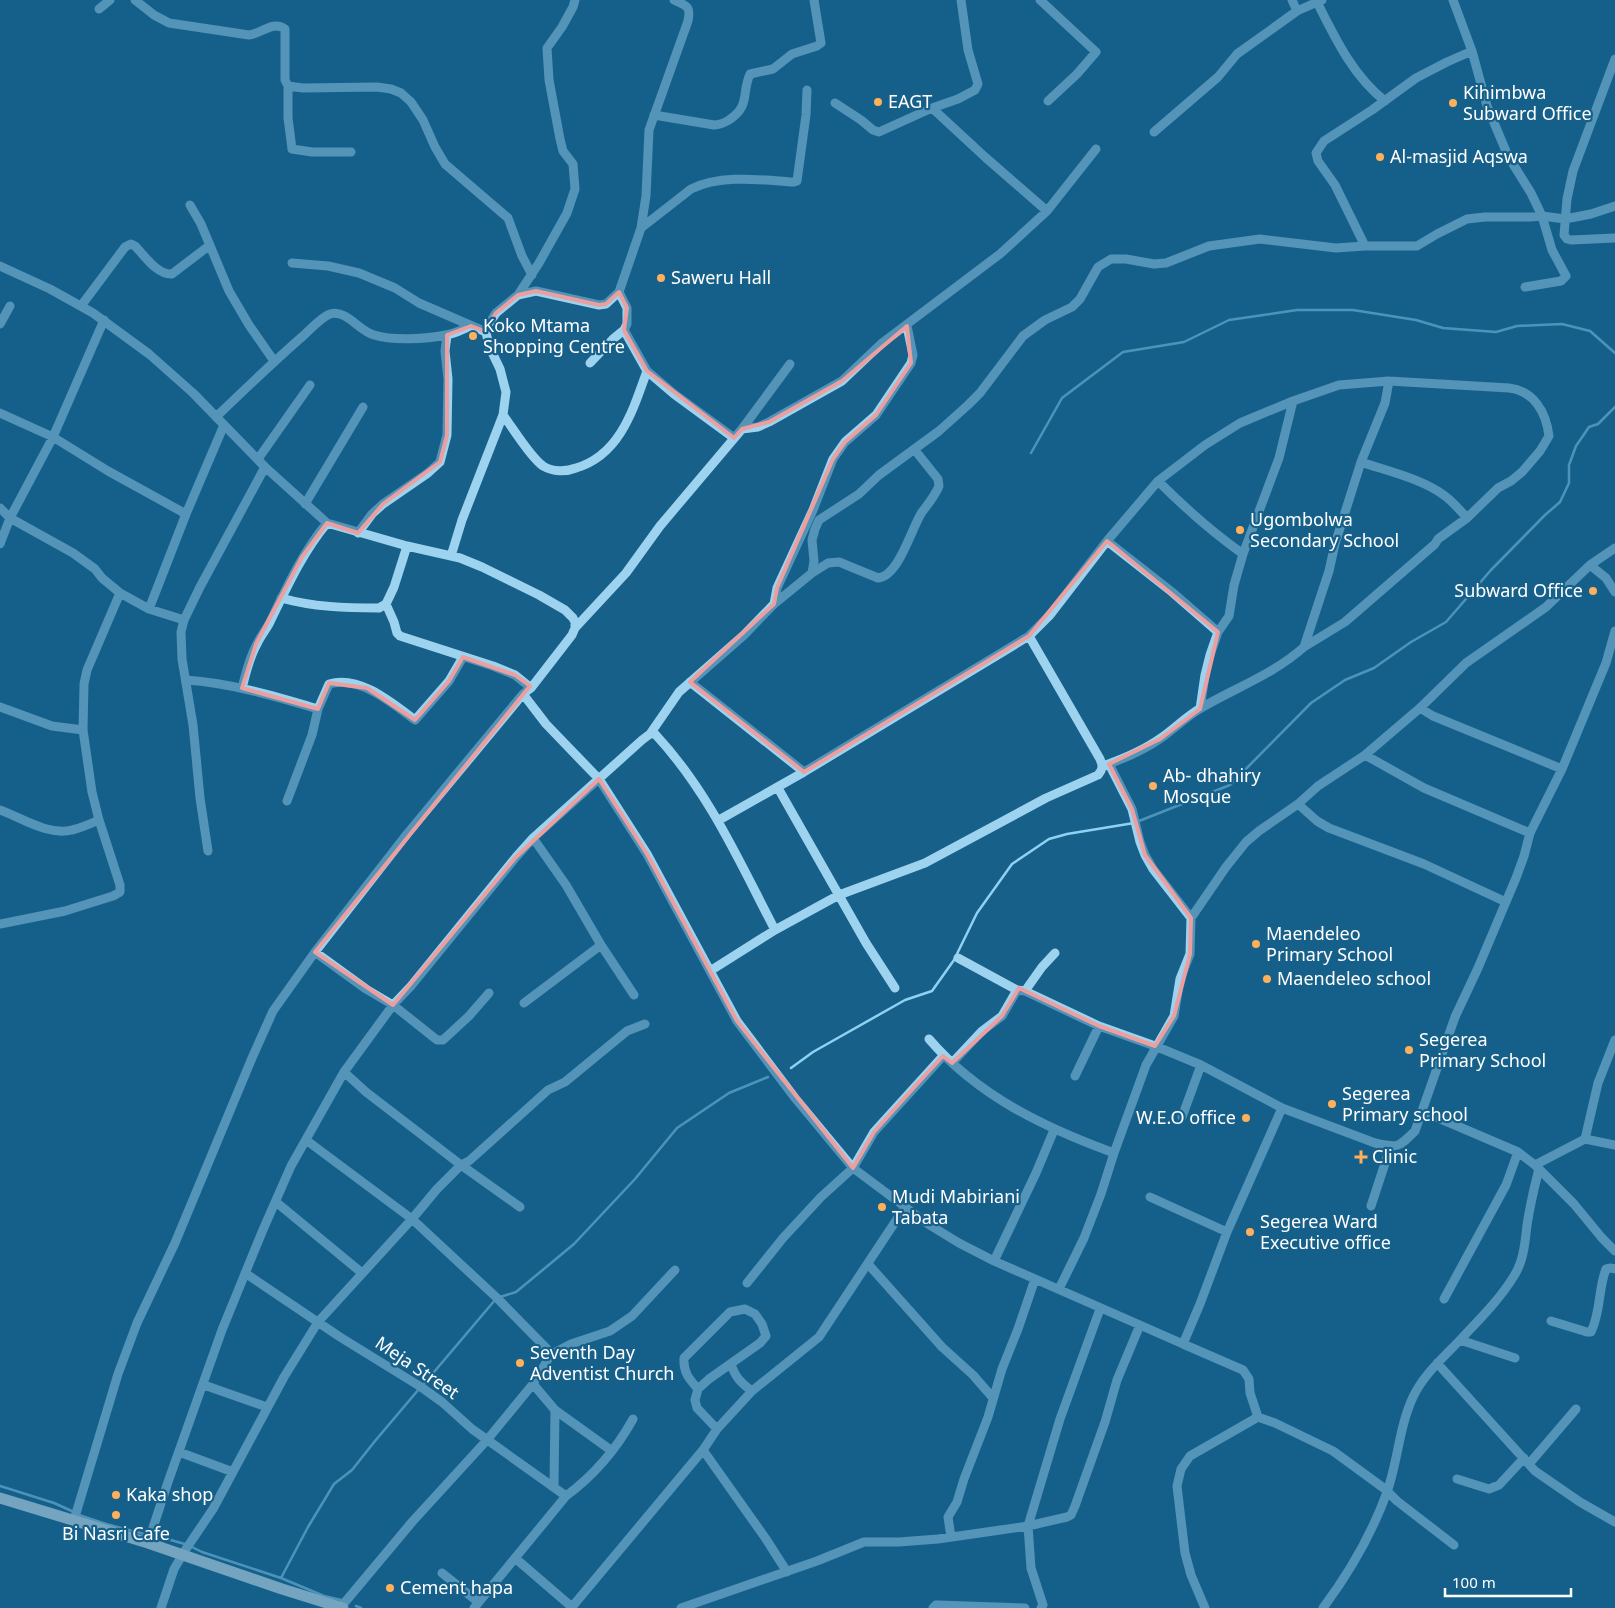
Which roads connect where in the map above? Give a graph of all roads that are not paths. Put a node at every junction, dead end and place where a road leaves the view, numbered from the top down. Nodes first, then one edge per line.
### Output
1 (110, 0) edge
2 (575, 0) edge
3 (674, 0) edge
4 (814, 0) edge
5 (961, 0) edge
6 (1040, 0) edge
7 (1292, 0) edge
8 (1453, 0) edge
9 (139, 1) edge
10 (1319, 1) edge
11 (98, 9) dead end
12 (1297, 11) junction
13 (1472, 51) junction
14 (1615, 59) edge
15 (288, 86) junction
16 (807, 90) dead end
17 (1048, 101) dead end
18 (1385, 101) junction
19 (835, 103) dead end
20 (932, 108) junction
21 (654, 115) junction
22 (1154, 132) dead end
23 (1096, 149) dead end
24 (351, 152) dead end
25 (190, 205) dead end
26 (1615, 206) edge
27 (1047, 211) junction
28 (1542, 216) junction
29 (1565, 219) junction
30 (641, 228) junction
31 (1615, 238) edge
32 (210, 245) junction
33 (1365, 246) junction
34 (292, 263) dead end
35 (0, 266) edge
36 (532, 275) junction
37 (1525, 287) dead end
38 (619, 292) junction
39 (518, 295) junction
40 (10, 306) dead end
41 (81, 306) junction
42 (104, 320) junction
43 (0, 324) edge
44 (471, 326) junction
45 (907, 326) junction
46 (624, 330) junction
47 (486, 332) junction
48 (447, 335) junction
49 (274, 361) junction
50 (590, 363) dead end
51 (790, 364) dead end
52 (647, 371) junction
53 (1389, 381) junction
54 (310, 385) dead end
55 (1293, 401) junction
56 (363, 407) dead end
57 (0, 413) edge
58 (503, 415) junction
59 (216, 417) junction
60 (224, 425) junction
61 (742, 429) junction
62 (53, 437) junction
63 (734, 438) junction
64 (914, 450) junction
65 (258, 459) junction
66 (1361, 462) junction
67 (265, 467) junction
68 (1158, 482) junction
69 (305, 504) junction
70 (0, 508) edge
71 (186, 514) junction
72 (10, 518) junction
73 (1466, 518) junction
74 (327, 523) junction
75 (358, 533) junction
76 (1107, 540) junction
77 (0, 544) edge
78 (407, 546) junction
79 (1615, 548) edge
80 (1243, 554) junction
81 (451, 556) junction
82 (1590, 565) junction
83 (812, 573) junction
84 (1615, 592) edge
85 (120, 593) junction
86 (281, 598) junction
87 (386, 604) junction
88 (774, 604) junction
89 (149, 609) junction
90 (184, 620) junction
91 (575, 628) junction
92 (1615, 631) edge
93 (1218, 632) junction
94 (1029, 636) junction
95 (1304, 648) junction
96 (463, 657) junction
97 (186, 680) junction
98 (690, 682) junction
99 (242, 688) junction
100 (531, 688) junction
101 (523, 694) junction
102 (0, 707) edge
103 (1420, 708) junction
104 (318, 709) junction
105 (1200, 709) junction
106 (83, 730) junction
107 (650, 734) junction
108 (1366, 755) junction
109 (1106, 765) junction
110 (1562, 770) junction
111 (804, 772) junction
112 (599, 779) junction
113 (778, 788) junction
114 (287, 801) dead end
115 (1298, 804) junction
116 (0, 810) edge
117 (99, 820) junction
118 (719, 820) junction
119 (1530, 833) junction
120 (533, 838) junction
121 (208, 851) dead end
122 (840, 895) junction
123 (1506, 902) junction
124 (1191, 918) junction
125 (0, 924) edge
126 (775, 930) junction
127 (600, 945) junction
128 (316, 952) junction
129 (1056, 953) dead end
130 (958, 958) dead end
131 (710, 971) junction
132 (896, 988) dead end
133 (1021, 990) junction
134 (489, 993) dead end
135 (634, 995) dead end
136 (524, 1003) dead end
137 (393, 1005) junction
138 (645, 1024) dead end
139 (1099, 1026) junction
140 (928, 1040) dead end
141 (1615, 1040) edge
142 (1155, 1046) junction
143 (943, 1056) junction
144 (952, 1063) junction
145 (1201, 1066) junction
146 (344, 1072) junction
147 (1075, 1076) dead end
148 (1282, 1108) junction
149 (1422, 1111) junction
150 (1182, 1117) dead end
151 (1054, 1130) junction
152 (1585, 1139) junction
153 (306, 1140) junction
154 (1615, 1144) edge
155 (1389, 1146) junction
156 (1518, 1152) junction
157 (1114, 1154) junction
158 (461, 1165) junction
159 (1537, 1167) junction
160 (853, 1168) junction
161 (1150, 1197) dead end
162 (276, 1202) junction
163 (905, 1206) junction
164 (1371, 1206) dead end
165 (520, 1207) dead end
166 (412, 1219) junction
167 (1226, 1232) junction
168 (1615, 1251) edge
169 (994, 1261) junction
170 (868, 1264) junction
171 (1615, 1269) edge
172 (675, 1270) dead end
173 (246, 1273) junction
174 (362, 1273) junction
175 (1035, 1279) junction
176 (747, 1283) dead end
177 (1059, 1289) junction
178 (1444, 1299) dead end
179 (1100, 1309) junction
180 (1551, 1321) dead end
181 (318, 1322) junction
182 (1140, 1325) junction
183 (1460, 1340) junction
184 (1183, 1344) junction
185 (550, 1355) junction
186 (1515, 1358) dead end
187 (1437, 1363) junction
188 (731, 1364) junction
189 (533, 1384) junction
190 (204, 1385) junction
191 (698, 1389) junction
192 (752, 1391) junction
193 (993, 1398) junction
194 (267, 1407) junction
195 (1576, 1409) dead end
196 (555, 1410) junction
197 (1258, 1417) junction
198 (633, 1419) dead end
199 (717, 1429) junction
200 (487, 1440) junction
201 (703, 1450) junction
202 (612, 1451) junction
203 (179, 1452) junction
204 (1526, 1461) junction
205 (233, 1472) junction
206 (1457, 1479) dead end
207 (554, 1485) junction
208 (1387, 1491) junction
209 (566, 1496) junction
210 (0, 1498) edge
211 (74, 1520) junction
212 (1615, 1522) edge
213 (1028, 1526) junction
214 (951, 1537) junction
215 (148, 1543) junction
216 (1454, 1545) dead end
217 (182, 1555) junction
218 (515, 1558) junction
219 (787, 1572) junction
220 (442, 1573) dead end
221 (476, 1605) edge
222 (573, 1607) edge
223 (160, 1608) edge
224 (342, 1608) edge
225 (681, 1608) edge
226 (933, 1608) edge
227 (1025, 1608) edge
228 (1041, 1608) edge
229 (1205, 1608) edge
230 (1323, 1608) edge

1 - 11 street
2 - 36 street
3 - 21 street
4 - 21 street
5 - 20 street
6 - 17 street
7 - 12 street
8 - 13 street
9 - 15 street
10 - 12 street
10 - 18 street
12 - 22 street
13 - 18 street
13 - 28 street
14 - 29 street
15 - 24 street
15 - 36 street
16 - 30 street
18 - 33 street
19 - 20 street
20 - 27 street
21 - 30 street
23 - 27 street
25 - 32 street
26 - 29 street
27 - 45 street
28 - 29 street
28 - 33 street
28 - 37 street
29 - 31 street
30 - 38 street
32 - 41 street
32 - 49 street
33 - 64 street
34 - 44 street
35 - 41 street
36 - 39 street
38 - 39 street
38 - 46 street
39 - 47 street
40 - 43 street
41 - 42 street
42 - 59 street
42 - 62 street
44 - 47 street
44 - 48 street
45 - 61 street
45 - 88 street
46 - 50 street
46 - 52 street
47 - 58 street
48 - 49 street
48 - 75 street
49 - 59 street
51 - 61 street
52 - 58 street
52 - 63 street
53 - 55 street
53 - 66 street
53 - 73 street
54 - 65 street
55 - 68 street
55 - 80 street
56 - 69 street
57 - 62 street
58 - 81 street
59 - 60 street
60 - 65 street
60 - 71 street
61 - 63 street
62 - 71 street
62 - 72 street
63 - 91 street
64 - 83 street
64 - 83 street
65 - 67 street
66 - 73 street
66 - 95 street
67 - 69 street
67 - 90 street
68 - 76 street
68 - 80 street
69 - 74 street
70 - 72 street
71 - 89 street
72 - 77 street
72 - 85 street
73 - 95 street
74 - 75 street
74 - 86 street
75 - 78 street
76 - 93 street
76 - 94 street
78 - 81 street
78 - 87 street
79 - 82 street
80 - 93 street
81 - 91 street
82 - 84 street
82 - 103 street
83 - 88 street
85 - 89 street
85 - 106 street
86 - 87 street
86 - 99 street
87 - 96 street
88 - 98 street
89 - 90 street
90 - 97 street
91 - 100 street
92 - 110 street
93 - 105 street
94 - 109 street
94 - 111 street
95 - 105 street
96 - 100 street
96 - 104 street
97 - 99 street
97 - 121 street
98 - 107 street
98 - 111 street
99 - 104 street
100 - 101 street
101 - 112 street
101 - 128 street
102 - 106 street
103 - 108 street
103 - 110 street
104 - 114 street
105 - 109 street
106 - 117 street
107 - 112 street
107 - 118 street
108 - 115 street
108 - 119 street
109 - 122 street
109 - 124 street
110 - 119 street
111 - 113 street
112 - 120 street
112 - 131 street
113 - 118 street
113 - 122 street
115 - 123 street
115 - 124 street
116 - 117 street
117 - 125 street
118 - 126 street
119 - 123 street
120 - 127 street
120 - 137 street
122 - 126 street
122 - 132 street
123 - 149 street
124 - 142 street
126 - 131 street
127 - 135 street
127 - 136 street
128 - 137 street
128 - 211 street
129 - 133 street
130 - 133 street
131 - 160 street
133 - 139 street
133 - 144 street
134 - 137 street
137 - 146 street
138 - 158 street
139 - 142 street
139 - 147 street
140 - 143 street
141 - 152 street
142 - 145 street
142 - 157 street
143 - 144 street
143 - 160 street
144 - 151 street
145 - 148 street
145 - 150 street
146 - 153 street
146 - 158 street
148 - 155 street
148 - 167 street
149 - 155 street
149 - 156 street
151 - 157 street
151 - 169 street
152 - 154 street
152 - 159 street
153 - 162 street
153 - 166 street
155 - 164 street
156 - 159 street
156 - 178 street
157 - 177 street
158 - 165 street
158 - 166 street
159 - 168 street
159 - 183 street
160 - 163 street
160 - 176 street
161 - 167 street
162 - 173 street
162 - 174 street
163 - 169 street
163 - 170 street
166 - 174 street
166 - 185 street
167 - 184 street
169 - 175 street
170 - 192 street
170 - 193 street
171 - 180 street
172 - 185 street
173 - 181 street, Meja Street
173 - 190 street
174 - 181 street
175 - 177 street
175 - 193 street
177 - 179 street
179 - 182 street
179 - 213 street
181 - 194 street
181 - 200 street, Meja Street
182 - 184 street
182 - 213 street
183 - 186 street
183 - 187 street
184 - 197 street
185 - 189 street
187 - 204 street
187 - 208 street
188 - 191 street
188 - 191 street
188 - 192 street
189 - 196 street
189 - 200 street
190 - 194 street
190 - 203 street
191 - 199 street
192 - 199 street
193 - 214 street
194 - 205 street
195 - 204 street
196 - 202 street
196 - 207 street
197 - 208 street
197 - 229 street
198 - 202 street
199 - 201 street
200 - 207 street, Meja Street
200 - 224 street
201 - 219 street
201 - 222 street
202 - 209 street
203 - 205 street
203 - 215 street
204 - 206 street
204 - 212 street
205 - 217 street
207 - 209 street, Meja Street
208 - 216 street
208 - 230 street
209 - 218 street
210 - 211 main road
211 - 215 main road
213 - 214 street
213 - 228 street
214 - 219 street
215 - 217 main road
217 - 223 street
217 - 224 main road
218 - 221 street
218 - 222 street
219 - 225 street
220 - 221 street
226 - 227 street

